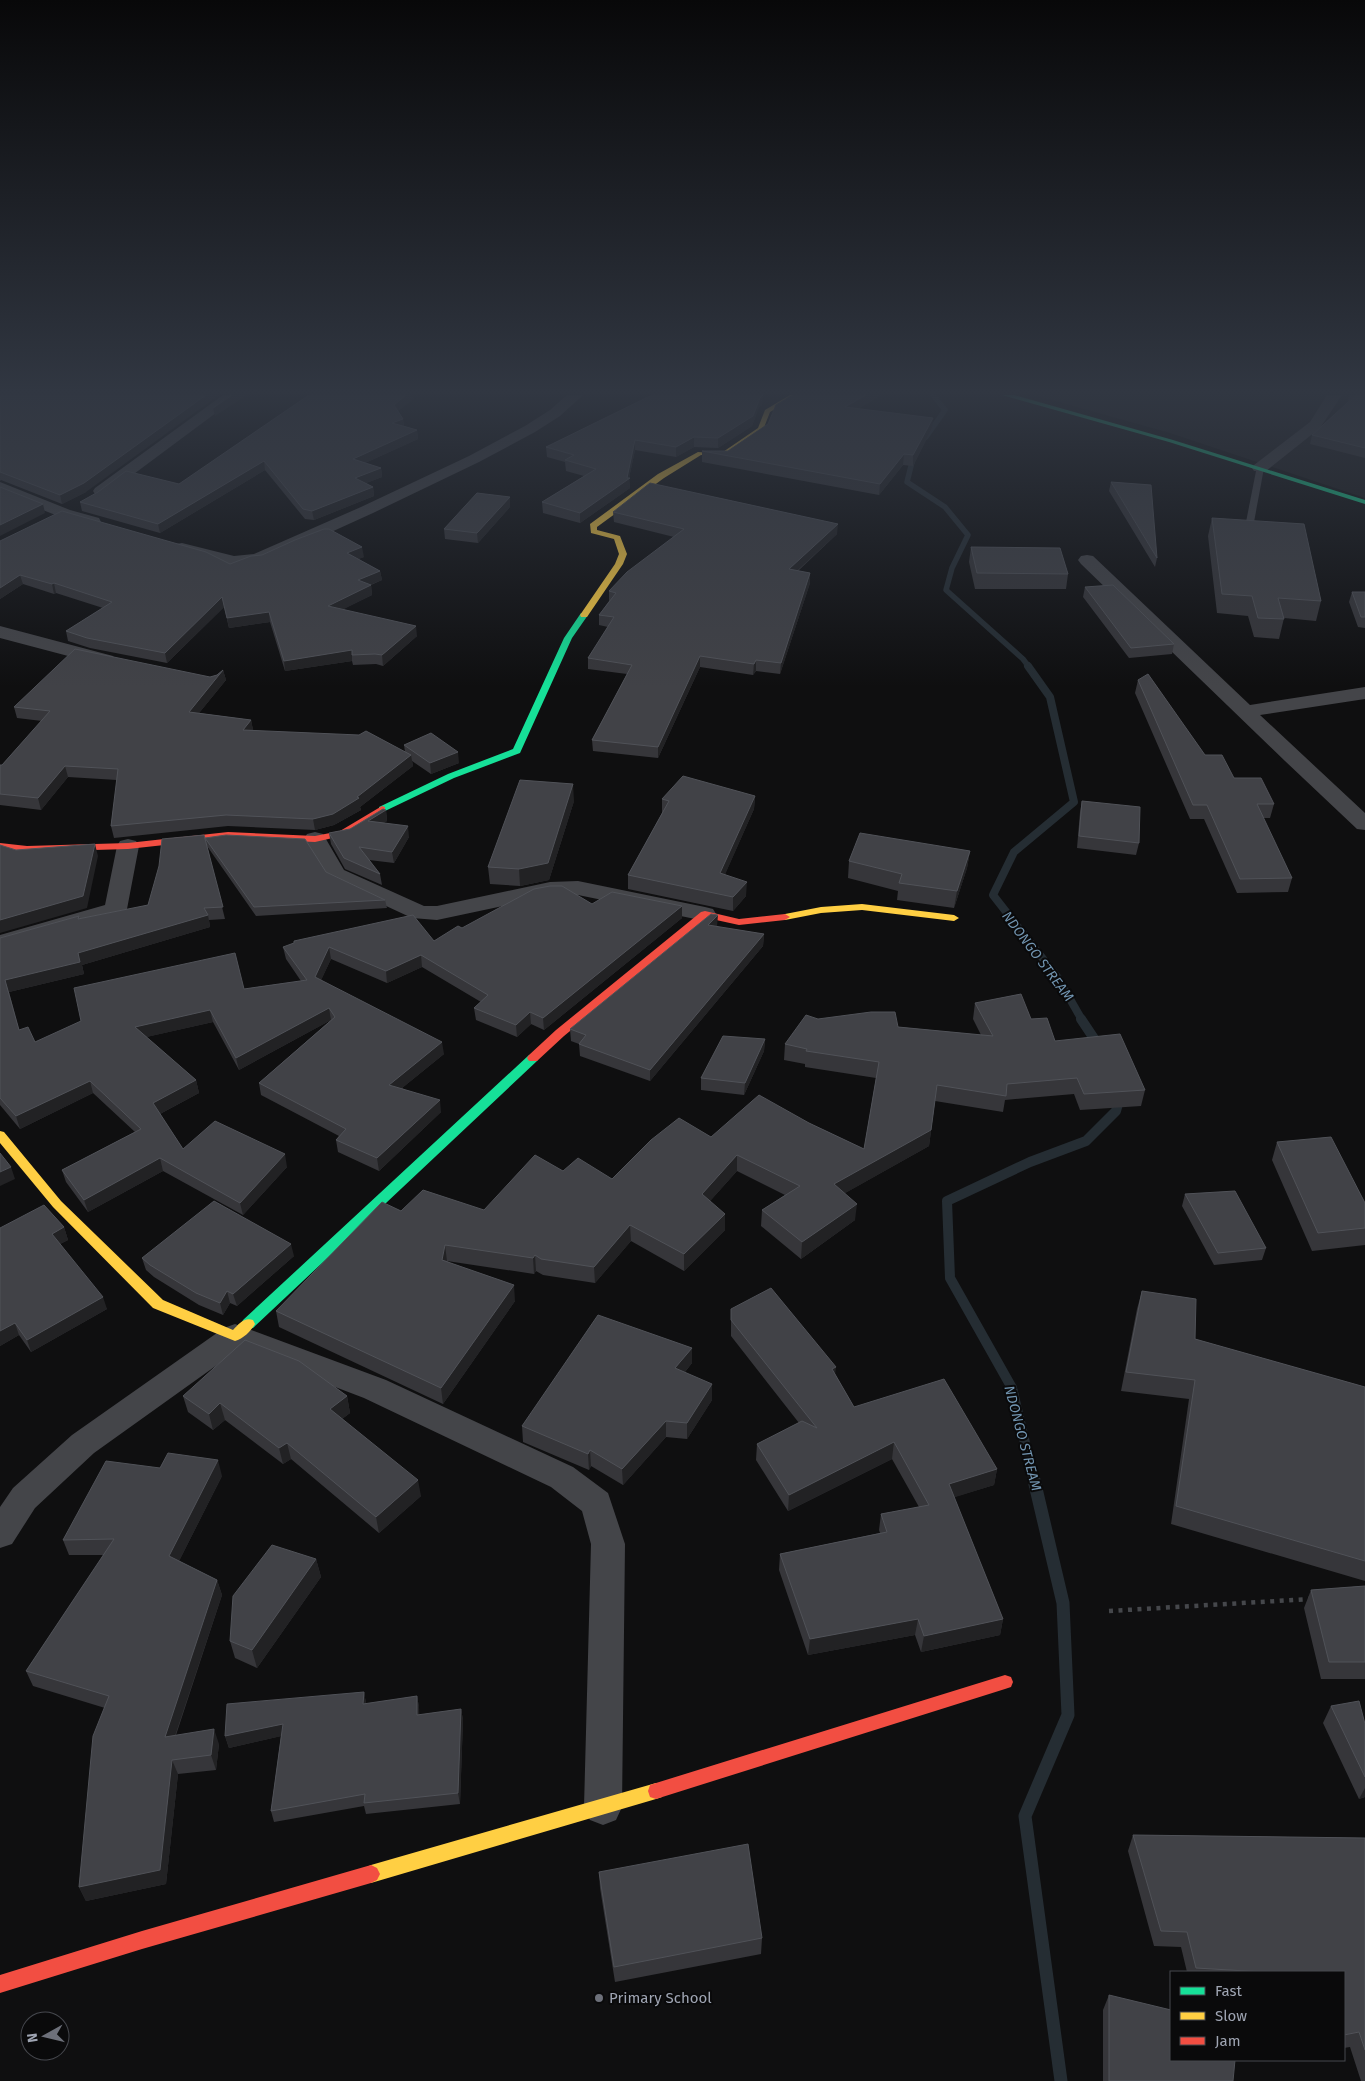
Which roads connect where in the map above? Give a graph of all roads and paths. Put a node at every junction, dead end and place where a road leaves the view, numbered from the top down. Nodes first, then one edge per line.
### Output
1 (13, 492) edge
2 (99, 492) edge
3 (405, 492) edge
4 (639, 492) edge
5 (1256, 492) edge
6 (1334, 492) edge
7 (1365, 502) edge
8 (64, 513) junction
9 (48, 521) edge
10 (1250, 522) edge
11 (110, 526) edge
12 (163, 542) edge
13 (1087, 560) dead end
14 (0, 632) edge
15 (122, 664) edge
16 (1365, 693) edge
17 (1245, 712) junction
18 (1365, 824) edge
19 (316, 839) junction
20 (0, 846) edge
21 (128, 846) junction
22 (705, 914) junction
23 (954, 918) dead end
24 (0, 942) edge
25 (0, 1135) edge
26 (235, 1336) junction
27 (0, 1534) edge
28 (1316, 1598) edge
29 (1109, 1611) dead end
30 (1005, 1682) dead end
31 (603, 1807) junction
32 (0, 1984) edge

1 - 8 street
2 - 8 street
3 - 12 street
4 - 19 street
5 - 10 lane
6 - 7 street
8 - 9 street
8 - 11 street
13 - 17 street
14 - 15 street
16 - 17 street
17 - 18 street
19 - 21 street
19 - 22 street
20 - 21 street
21 - 24 street
22 - 23 street
22 - 26 street
25 - 26 street
26 - 27 street
26 - 31 street
28 - 29 path
30 - 31 street
31 - 32 street

